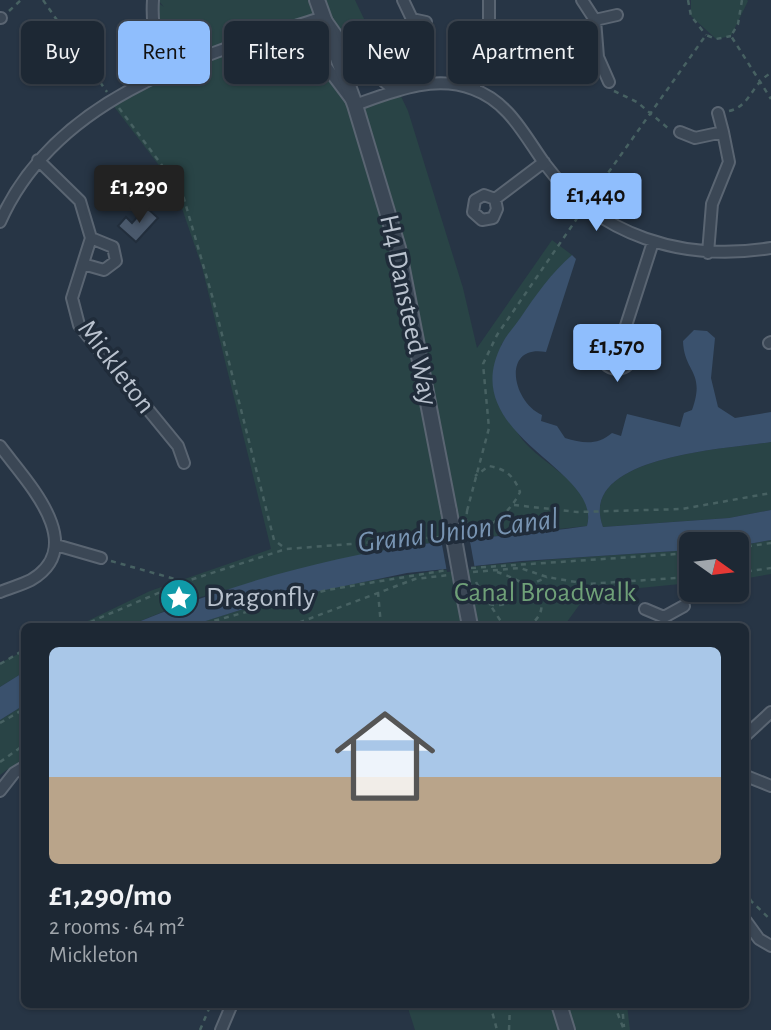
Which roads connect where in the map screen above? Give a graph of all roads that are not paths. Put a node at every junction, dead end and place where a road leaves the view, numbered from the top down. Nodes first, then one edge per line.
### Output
1 (153, 0) edge
2 (317, 0) edge
3 (403, 0) edge
4 (489, 0) edge
5 (582, 0) edge
6 (617, 15) dead end
7 (324, 17) junction
8 (595, 20) junction
9 (151, 21) edge
10 (311, 21) edge
11 (421, 21) edge
12 (329, 70) edge
13 (609, 82) road end
14 (142, 84) edge
15 (474, 89) junction
16 (395, 91) junction
17 (355, 105) junction
18 (718, 113) road end
19 (680, 132) road end
20 (723, 132) junction
21 (38, 160) junction
22 (544, 162) junction
23 (495, 200) dead end
24 (0, 222) edge
25 (91, 238) junction
26 (653, 242) junction
27 (771, 249) edge
28 (708, 253) junction
29 (83, 264) junction
30 (621, 338) dead end
31 (0, 446) edge
32 (184, 463) dead end
33 (56, 545) junction
34 (101, 558) road end
35 (0, 592) edge
36 (684, 606) dead end
37 (645, 609) dead end
38 (665, 622) edge
39 (470, 623) edge
40 (771, 712) edge
41 (749, 732) edge
42 (21, 769) edge
43 (749, 777) edge
44 (771, 786) edge
45 (0, 792) edge
46 (749, 925) edge
47 (771, 946) edge
48 (230, 1008) edge
49 (560, 1008) edge
50 (221, 1030) edge
51 (567, 1030) edge

1 - 9 street
2 - 7 street, H4 Dansteed Way
3 - 11 street
4 - 15 street
5 - 8 street
6 - 8 street
7 - 10 street
7 - 16 street
7 - 17 street, H4 Dansteed Way
8 - 13 street
12 - 17 street
14 - 21 street
15 - 16 street
15 - 22 street
16 - 17 street
17 - 39 street, H4 Dansteed Way, bridge
18 - 20 street
19 - 20 street
20 - 28 street
21 - 24 street
21 - 25 street
22 - 23 street
22 - 26 street
25 - 29 street, Mickleton
25 - 29 street
26 - 28 street
26 - 30 street
27 - 28 street
29 - 32 street, Mickleton
31 - 33 street
33 - 34 street
33 - 35 street
36 - 38 street
37 - 38 street
40 - 41 street
42 - 45 street
43 - 44 street
46 - 47 street
48 - 50 street
49 - 51 street

